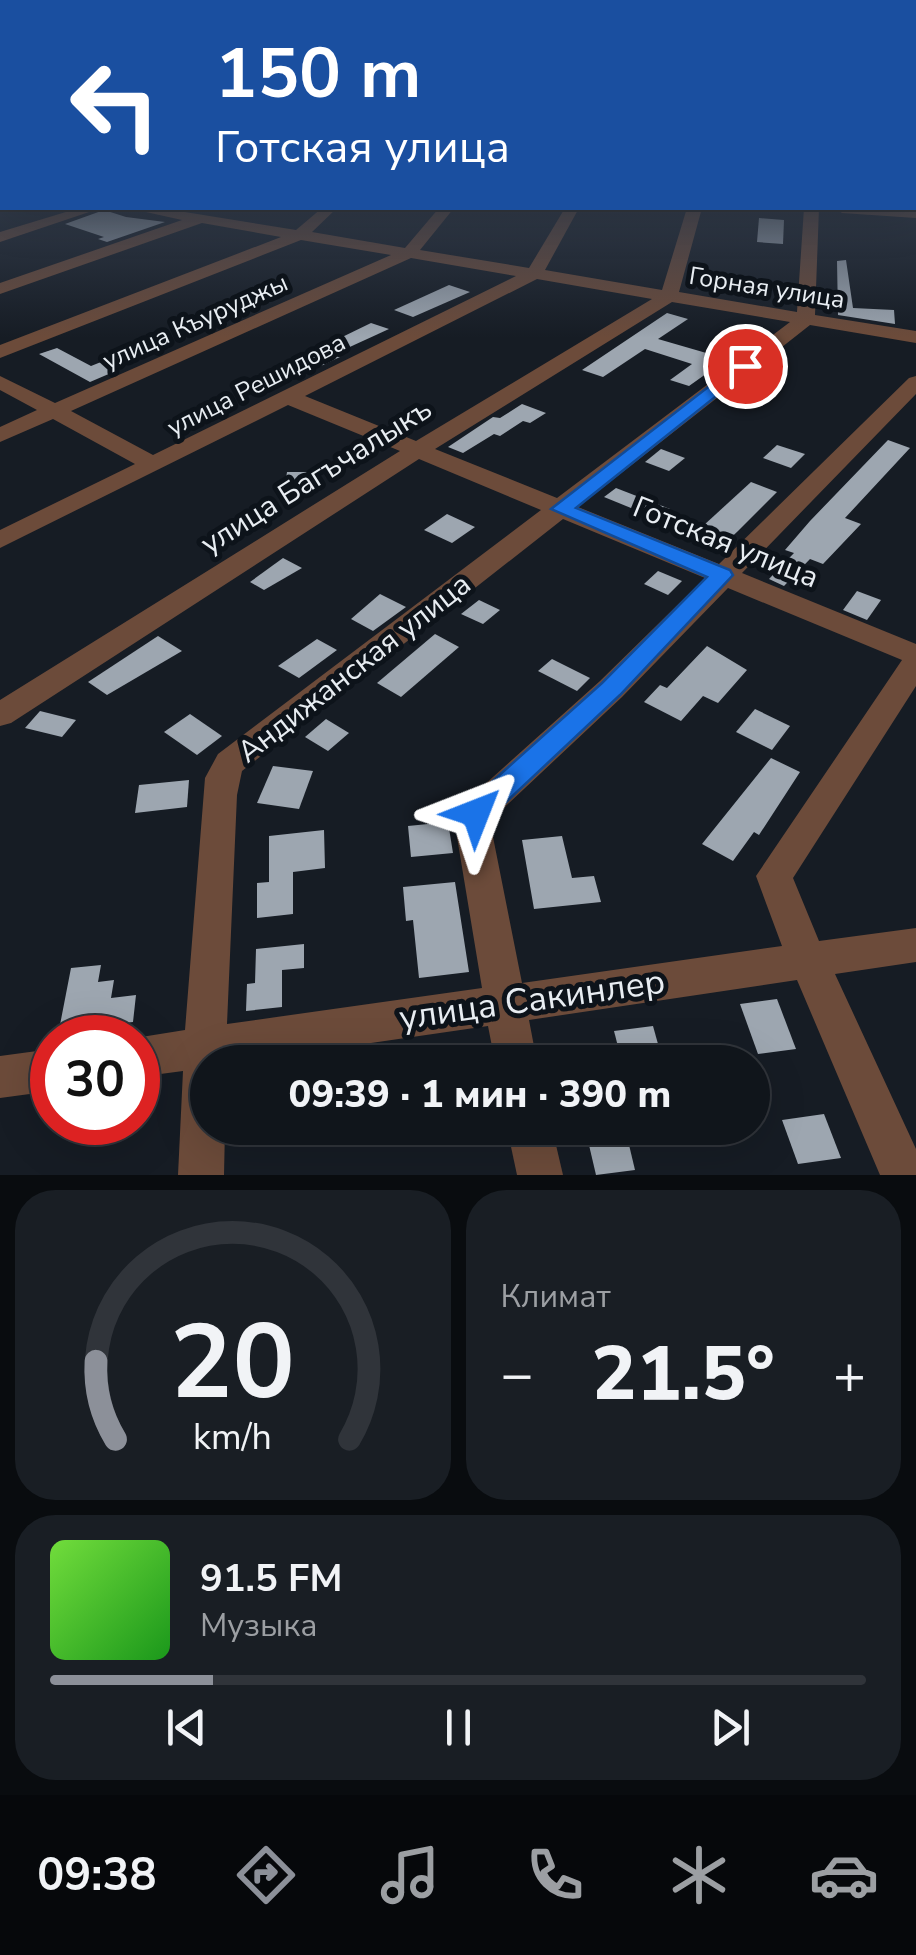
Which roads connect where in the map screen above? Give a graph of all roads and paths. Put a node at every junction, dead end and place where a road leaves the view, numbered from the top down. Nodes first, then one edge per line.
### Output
1 (26, 229) edge
2 (166, 229) edge
3 (275, 229) edge
4 (307, 229) edge
5 (429, 229) edge
6 (560, 229) edge
7 (689, 229) edge
8 (811, 229) edge
9 (300, 235) junction
10 (0, 237) edge
11 (409, 253) junction
12 (534, 274) junction
13 (0, 288) edge
14 (669, 296) junction
15 (806, 319) junction
16 (916, 337) edge
17 (0, 352) edge
18 (0, 382) edge
19 (916, 382) edge
20 (290, 398) junction
21 (56, 410) junction
22 (0, 435) edge
23 (418, 450) junction
24 (154, 465) junction
25 (562, 509) junction
26 (0, 540) edge
27 (722, 575) junction
28 (916, 659) edge
29 (0, 716) edge
30 (916, 945) edge
31 (808, 958) junction
32 (503, 1004) junction
33 (206, 1045) edge
34 (220, 1045) edge
35 (512, 1045) edge
36 (190, 1049) edge
37 (160, 1054) edge
38 (30, 1073) edge
39 (0, 1078) edge
40 (202, 1145) edge
41 (534, 1145) edge
42 (201, 1175) edge
43 (540, 1175) edge
44 (904, 1175) edge

1 - 10 street
2 - 13 street
3 - 9 street, Горная улица
4 - 9 street
5 - 11 street
6 - 12 street
7 - 14 street
8 - 15 street
9 - 11 street, Горная улица
9 - 17 street
11 - 12 street, Горная улица
11 - 21 street, улица Къуруджы
12 - 14 street, Горная улица
12 - 20 street, улица Решидова
14 - 15 street, Горная улица
14 - 23 street, улица Багъчалыкъ
15 - 16 street, Горная улица
15 - 25 street, Андижанская улица
18 - 21 street
19 - 27 street
20 - 23 street, Готская улица
20 - 24 street, улица Решидова
21 - 22 street, улица Къуруджы
21 - 24 street
23 - 25 street, Готская улица
23 - 29 street, улица Багъчалыкъ
24 - 26 street, улица Решидова
25 - 27 street, Готская улица
25 - 33 street, Андижанская улица
27 - 28 street, Готская улица
27 - 32 street
28 - 31 street
30 - 31 street, улица Сакинлер
31 - 32 street, улица Сакинлер
31 - 44 street
32 - 34 street, улица Сакинлер
32 - 35 street
36 - 37 street, улица Сакинлер
38 - 39 street
40 - 42 street, Андижанская улица
41 - 43 street

